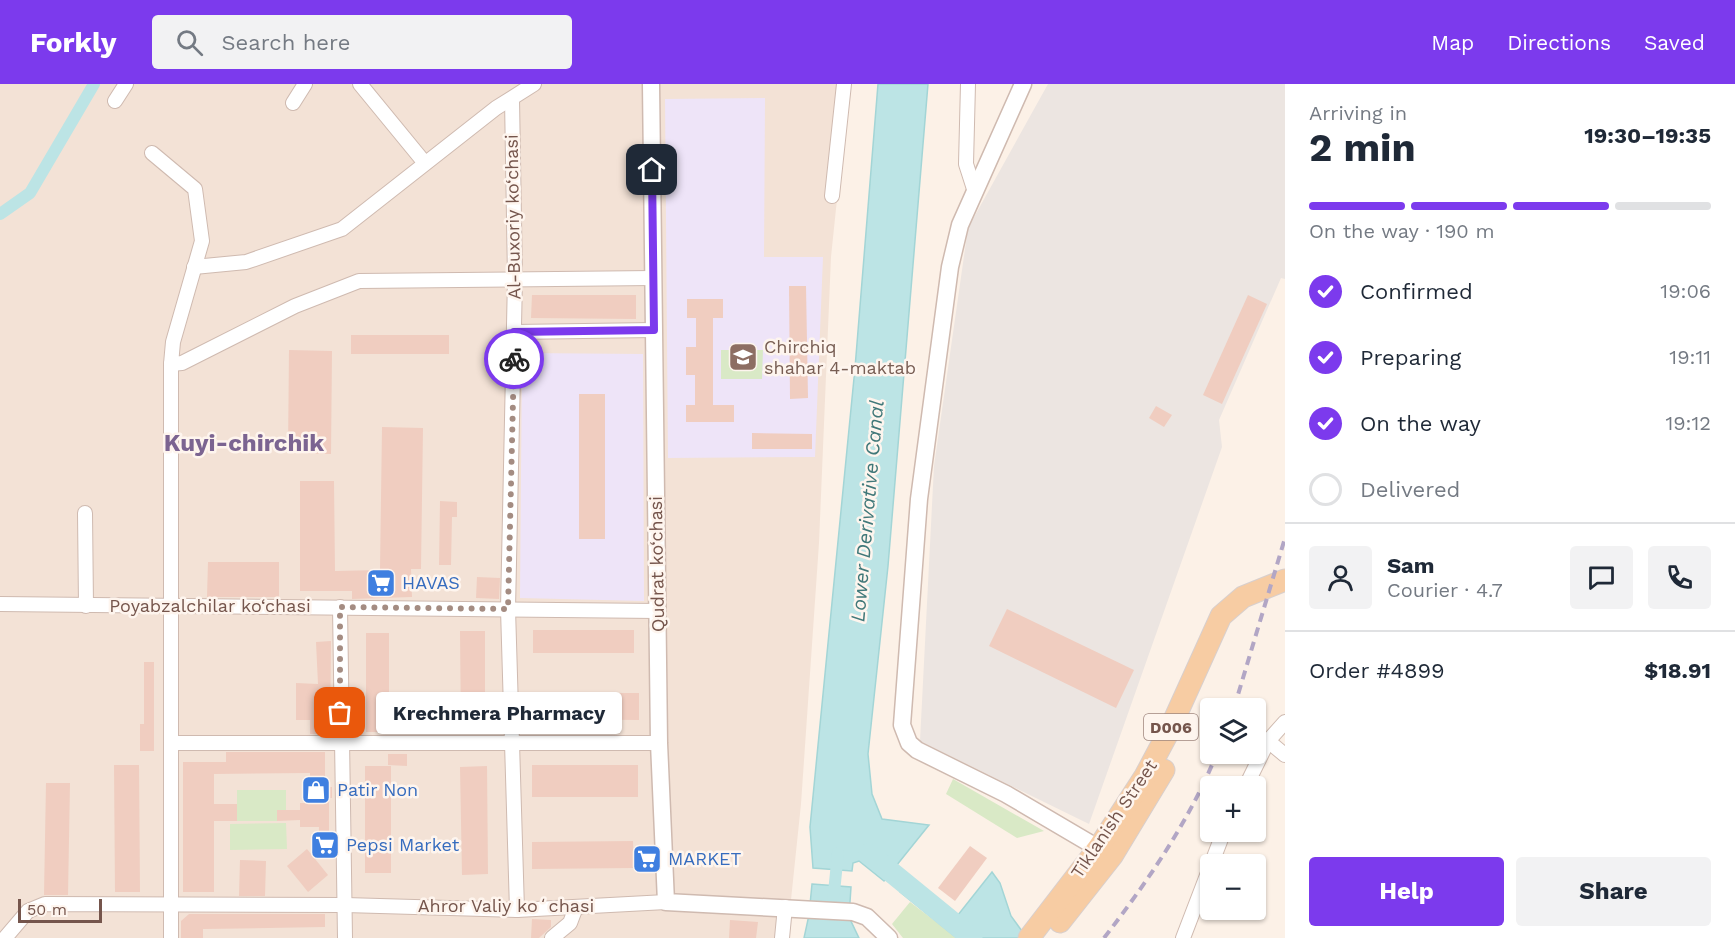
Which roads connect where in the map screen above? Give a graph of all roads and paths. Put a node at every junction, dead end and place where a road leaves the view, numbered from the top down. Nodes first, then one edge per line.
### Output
1 (126, 84) edge
2 (305, 84) edge
3 (360, 84) edge
4 (534, 84) edge
5 (651, 84) edge
6 (844, 84) edge
7 (968, 84) edge
8 (1023, 84) edge
9 (512, 99) junction
10 (115, 101) dead end
11 (292, 103) dead end
12 (152, 153) dead end
13 (424, 162) junction
14 (975, 192) junction
15 (832, 196) dead end
16 (194, 267) junction
17 (515, 278) junction
18 (654, 278) junction
19 (654, 330) junction
20 (514, 332) junction
21 (171, 364) junction
22 (85, 513) dead end
23 (1285, 580) edge
24 (1285, 588) edge
25 (0, 604) edge
26 (86, 606) junction
27 (170, 606) junction
28 (340, 607) junction
29 (508, 609) junction
30 (658, 611) junction
31 (1285, 722) edge
32 (1268, 741) junction
33 (341, 742) junction
34 (512, 742) junction
35 (171, 743) junction
36 (659, 743) junction
37 (1285, 754) edge
38 (1251, 776) edge
39 (1220, 842) edge
40 (1105, 852) junction
41 (1071, 897) junction
42 (666, 902) junction
43 (170, 905) junction
44 (345, 905) junction
45 (576, 907) junction
46 (785, 907) junction
47 (517, 910) junction
48 (5, 938) edge
49 (171, 938) edge
50 (345, 938) edge
51 (552, 938) edge
52 (782, 938) edge
53 (889, 938) edge
54 (1029, 938) edge
55 (1047, 938) edge
56 (1183, 938) edge

1 - 10 street
2 - 11 street
3 - 13 street
4 - 9 street
5 - 18 street, Qudrat ko‘chasi
6 - 15 street
7 - 14 street
8 - 14 street
9 - 13 street
9 - 17 street, Al-Buxoriy ko‘chasi
12 - 16 street
13 - 16 street
14 - 40 street
16 - 21 street
17 - 18 street
17 - 20 street, Al-Buxoriy ko‘chasi
17 - 21 street
18 - 19 street, Qudrat ko‘chasi
19 - 20 street
19 - 30 street, Qudrat ko‘chasi
20 - 29 street, Al-Buxoriy ko‘chasi
21 - 27 street
22 - 26 street, Poyabzalchilar ko‘chasi
23 - 40 main road, Tiklanish Street / D006
24 - 40 main road, Tiklanish Street / D006
25 - 26 street, Poyabzalchilar ko‘chasi
26 - 27 street, Poyabzalchilar ko‘chasi
27 - 28 street, Poyabzalchilar ko‘chasi
27 - 35 street
28 - 29 street, Poyabzalchilar ko‘chasi
28 - 33 street
29 - 30 street, Poyabzalchilar ko‘chasi
29 - 34 street, Al-Buxoriy ko‘chasi
30 - 36 street, Qudrat ko‘chasi
31 - 32 street
32 - 37 street
32 - 38 street
33 - 34 street
33 - 35 street
33 - 44 street
34 - 36 street
34 - 47 street, Al-Buxoriy ko‘chasi
35 - 43 street
36 - 42 street, Qudrat ko‘chasi
39 - 56 street
40 - 41 main road, Tiklanish Street / D006
41 - 54 main road, D006
41 - 55 main road, D006
42 - 45 street, Ahror Valiy koʻchasi
42 - 46 street
43 - 44 street, Ahror Valiy koʻchasi
43 - 48 street, Ahror Valiy koʻchasi
43 - 49 street
44 - 47 street, Ahror Valiy koʻchasi
44 - 50 street
45 - 47 street, Ahror Valiy koʻchasi
45 - 51 street
46 - 52 street
46 - 53 street

